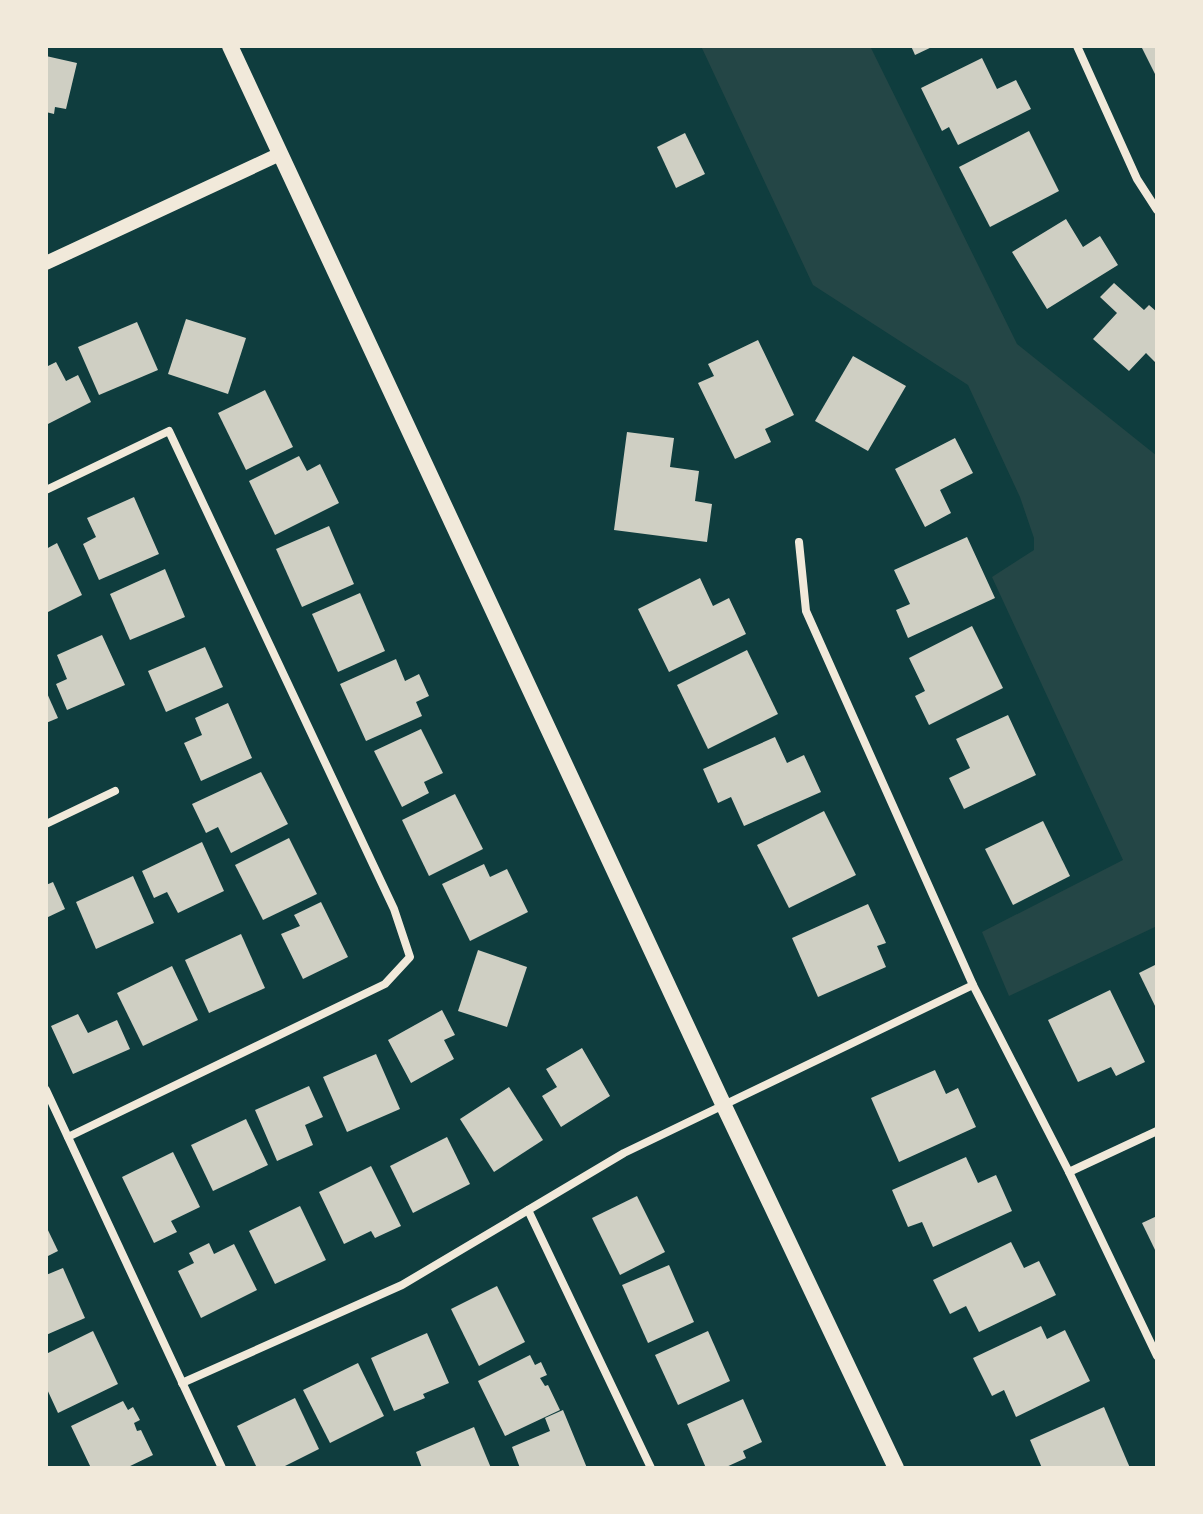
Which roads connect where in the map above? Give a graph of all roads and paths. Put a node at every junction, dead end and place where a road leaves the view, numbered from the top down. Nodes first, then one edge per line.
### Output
1 (230, 46) edge
2 (1077, 46) edge
3 (280, 154) junction
4 (1157, 210) edge
5 (46, 263) edge
6 (46, 490) edge
7 (799, 542) dead end
8 (115, 791) dead end
9 (46, 824) edge
10 (973, 985) junction
11 (46, 1090) edge
12 (724, 1106) junction
13 (1157, 1131) edge
14 (68, 1137) junction
15 (1069, 1172) junction
16 (528, 1210) junction
17 (1157, 1356) edge
18 (182, 1383) junction
19 (222, 1468) edge
20 (651, 1468) edge
21 (896, 1468) edge

1 - 3 main road
2 - 4 street
3 - 5 street
3 - 12 main road
6 - 14 street
7 - 10 street
8 - 9 street
10 - 12 street
10 - 15 street
11 - 14 street
12 - 16 street
12 - 21 main road
13 - 15 street
14 - 18 street
15 - 17 street
16 - 18 street
16 - 20 street
18 - 19 street

